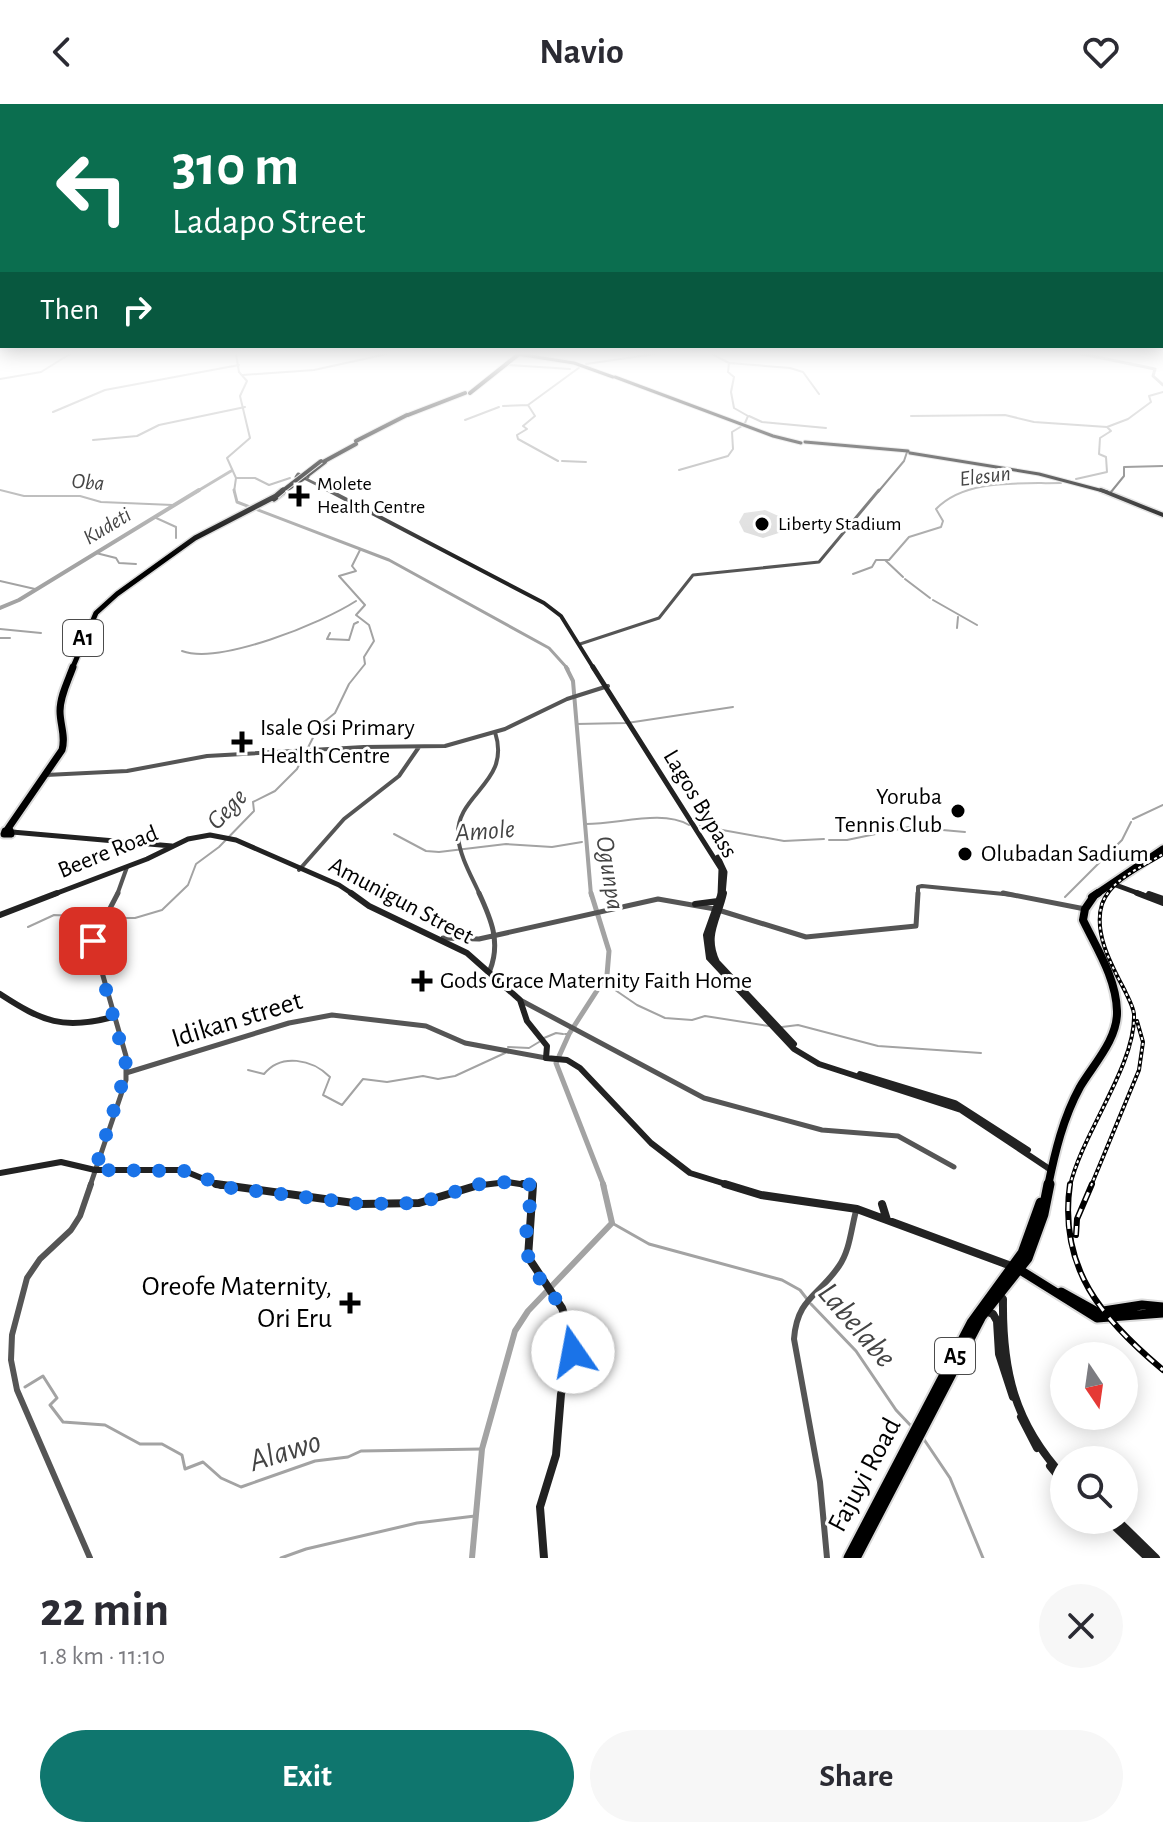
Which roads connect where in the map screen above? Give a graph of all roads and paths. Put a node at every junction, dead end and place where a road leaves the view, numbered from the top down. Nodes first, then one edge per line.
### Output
1 (396, 422) edge
2 (736, 422) edge
3 (909, 453) junction
4 (334, 455) junction
5 (1163, 466) edge
6 (303, 476) junction
7 (1114, 492) junction
8 (264, 503) junction
9 (1163, 514) edge
10 (582, 644) junction
11 (607, 686) junction
12 (495, 732) junction
13 (419, 747) junction
14 (47, 775) junction
15 (6, 834) edge
16 (227, 838) joint
17 (170, 847) junction
18 (1163, 849) edge
19 (127, 866) junction
20 (299, 870) junction
21 (1115, 883) junction
22 (719, 901) junction
23 (1163, 901) edge
24 (695, 904) junction
25 (1083, 908) junction
26 (717, 910) junction
27 (0, 915) edge
28 (495, 935) junction
29 (443, 938) junction
30 (490, 970) junction
31 (0, 994) edge
32 (520, 1000) junction
33 (113, 1017) junction
34 (546, 1058) junction
35 (126, 1073) junction
36 (1050, 1166) junction
37 (954, 1167) dead end
38 (95, 1170) junction
39 (0, 1173) edge
40 (882, 1204) dead end
41 (857, 1209) junction
42 (888, 1221) junction
43 (1018, 1268) junction
44 (997, 1292) junction
45 (1163, 1310) edge
46 (985, 1311) junction
47 (916, 1435) junction
48 (1050, 1459) edge
49 (1050, 1465) edge
50 (1123, 1534) edge
51 (1131, 1534) edge
52 (90, 1558) edge
53 (544, 1558) edge
54 (827, 1558) edge
55 (849, 1558) edge
56 (855, 1558) edge
57 (1148, 1558) edge
58 (1156, 1558) edge

1 - 4 highway, A1
2 - 3 main road
3 - 7 main road
3 - 9 main road
3 - 10 street
4 - 6 highway
4 - 8 highway, A1, bridge
5 - 7 street
6 - 8 highway
6 - 10 main road, Lagos Bypass
7 - 9 main road
8 - 14 highway, A1
10 - 11 main road, Lagos Bypass
11 - 12 street
11 - 22 main road, Lagos Bypass
11 - 26 main road, Lagos Bypass
12 - 13 street
12 - 28 street
13 - 14 street
13 - 20 street
14 - 15 highway, A1
15 - 17 main road
16 - 17 main road, Beere Road
16 - 20 main road, Amunigun Street
17 - 19 main road, Beere Road
18 - 21 highway
19 - 27 main road, Beere Road
19 - 33 street
20 - 29 main road, Amunigun Street
21 - 23 main road
21 - 25 highway
22 - 24 main road
22 - 26 main road, Lagos Bypass
24 - 26 street
24 - 28 street
25 - 26 street
25 - 36 highway, A5
26 - 36 main road, Lagos Bypass
28 - 29 street
28 - 30 street
29 - 30 main road, Amunigun Street
30 - 32 main road, Amunigun Street
31 - 33 main road
32 - 34 main road, Amunigun Street
32 - 37 street
33 - 35 street
34 - 35 street, Idikan street
34 - 41 main road
35 - 38 street
36 - 43 highway, A5
38 - 39 main road
38 - 52 street
38 - 53 main road
40 - 42 main road
41 - 42 main road
41 - 54 street
42 - 43 main road
43 - 44 highway, A5
43 - 45 main road
44 - 46 highway, Fajuyi Road / A5
44 - 47 highway, Fajuyi Road / A5
44 - 48 main road
46 - 47 highway, Fajuyi Road / A5
46 - 49 main road
47 - 55 highway, Fajuyi Road / A5
47 - 56 highway, Fajuyi Road / A5
50 - 57 main road
51 - 58 main road

